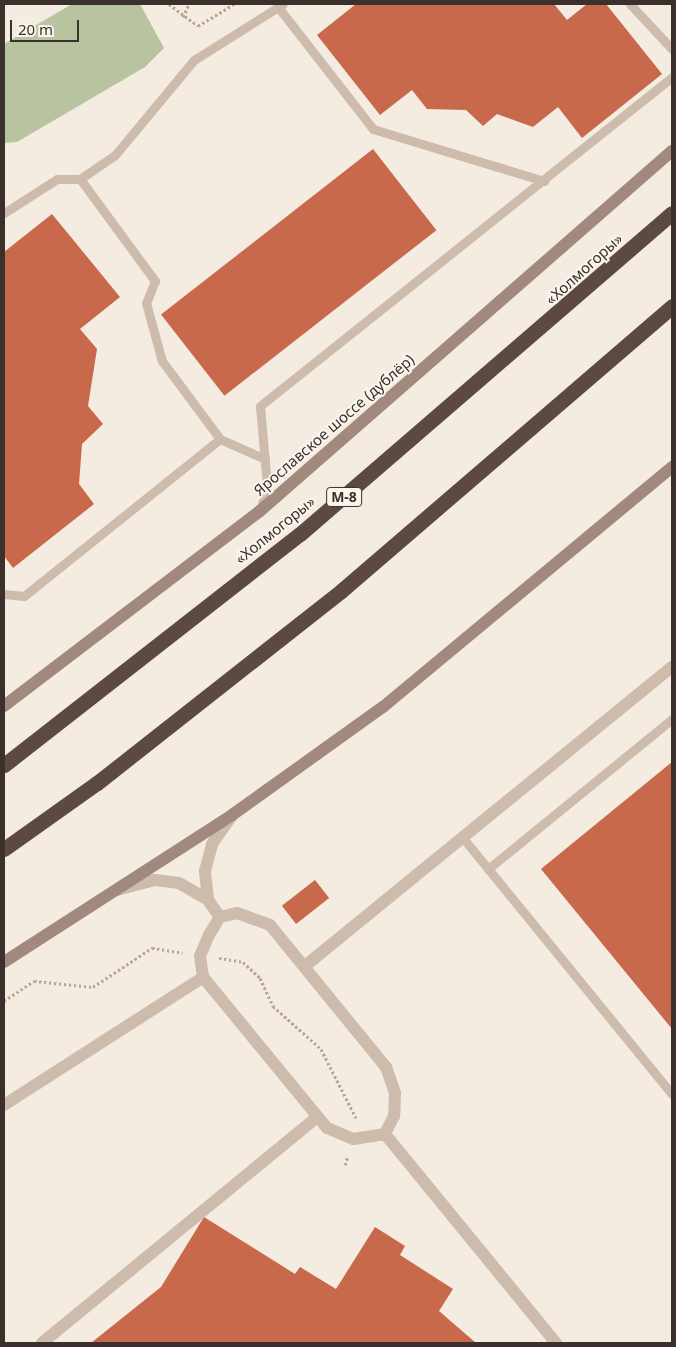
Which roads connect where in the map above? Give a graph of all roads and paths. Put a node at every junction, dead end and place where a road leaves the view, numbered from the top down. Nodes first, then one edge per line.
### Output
1 (169, 4) edge
2 (189, 4) edge
3 (234, 4) edge
4 (630, 4) edge
5 (281, 5) edge
6 (183, 17) junction
7 (672, 49) edge
8 (672, 77) edge
9 (672, 150) edge
10 (80, 179) junction
11 (544, 181) junction
12 (4, 213) edge
13 (672, 213) edge
14 (672, 306) edge
15 (220, 439) junction
16 (265, 459) junction
17 (672, 467) edge
18 (260, 511) junction
19 (4, 594) edge
20 (672, 667) edge
21 (4, 706) edge
22 (672, 719) edge
23 (4, 765) edge
24 (232, 815) junction
25 (463, 838) junction
26 (4, 849) edge
27 (488, 869) junction
28 (112, 892) junction
29 (208, 900) junction
30 (220, 917) junction
31 (4, 962) edge
32 (305, 966) junction
33 (203, 976) junction
34 (672, 1094) edge
35 (4, 1105) edge
36 (317, 1117) junction
37 (385, 1134) junction
38 (42, 1343) edge
39 (556, 1343) edge

1 - 6 path
2 - 6 path
3 - 6 path
4 - 7 lane
5 - 10 lane
5 - 11 lane
8 - 11 lane
9 - 18 street, Ярославское шоссе (дублёр)
10 - 12 lane
10 - 15 lane
11 - 16 lane
13 - 23 highway, «Холмогоры» / М-8
14 - 26 highway
15 - 16 lane
15 - 19 lane
16 - 18 lane
17 - 24 street
18 - 21 street, Ярославское шоссе (дублёр)
20 - 25 street
22 - 27 lane
24 - 28 street
24 - 29 street
25 - 27 lane
25 - 32 street
27 - 34 lane
28 - 29 street
28 - 31 street
29 - 30 street
30 - 32 street
30 - 33 street
32 - 37 street
33 - 35 street
33 - 36 street
36 - 37 street
36 - 38 street
37 - 39 street

